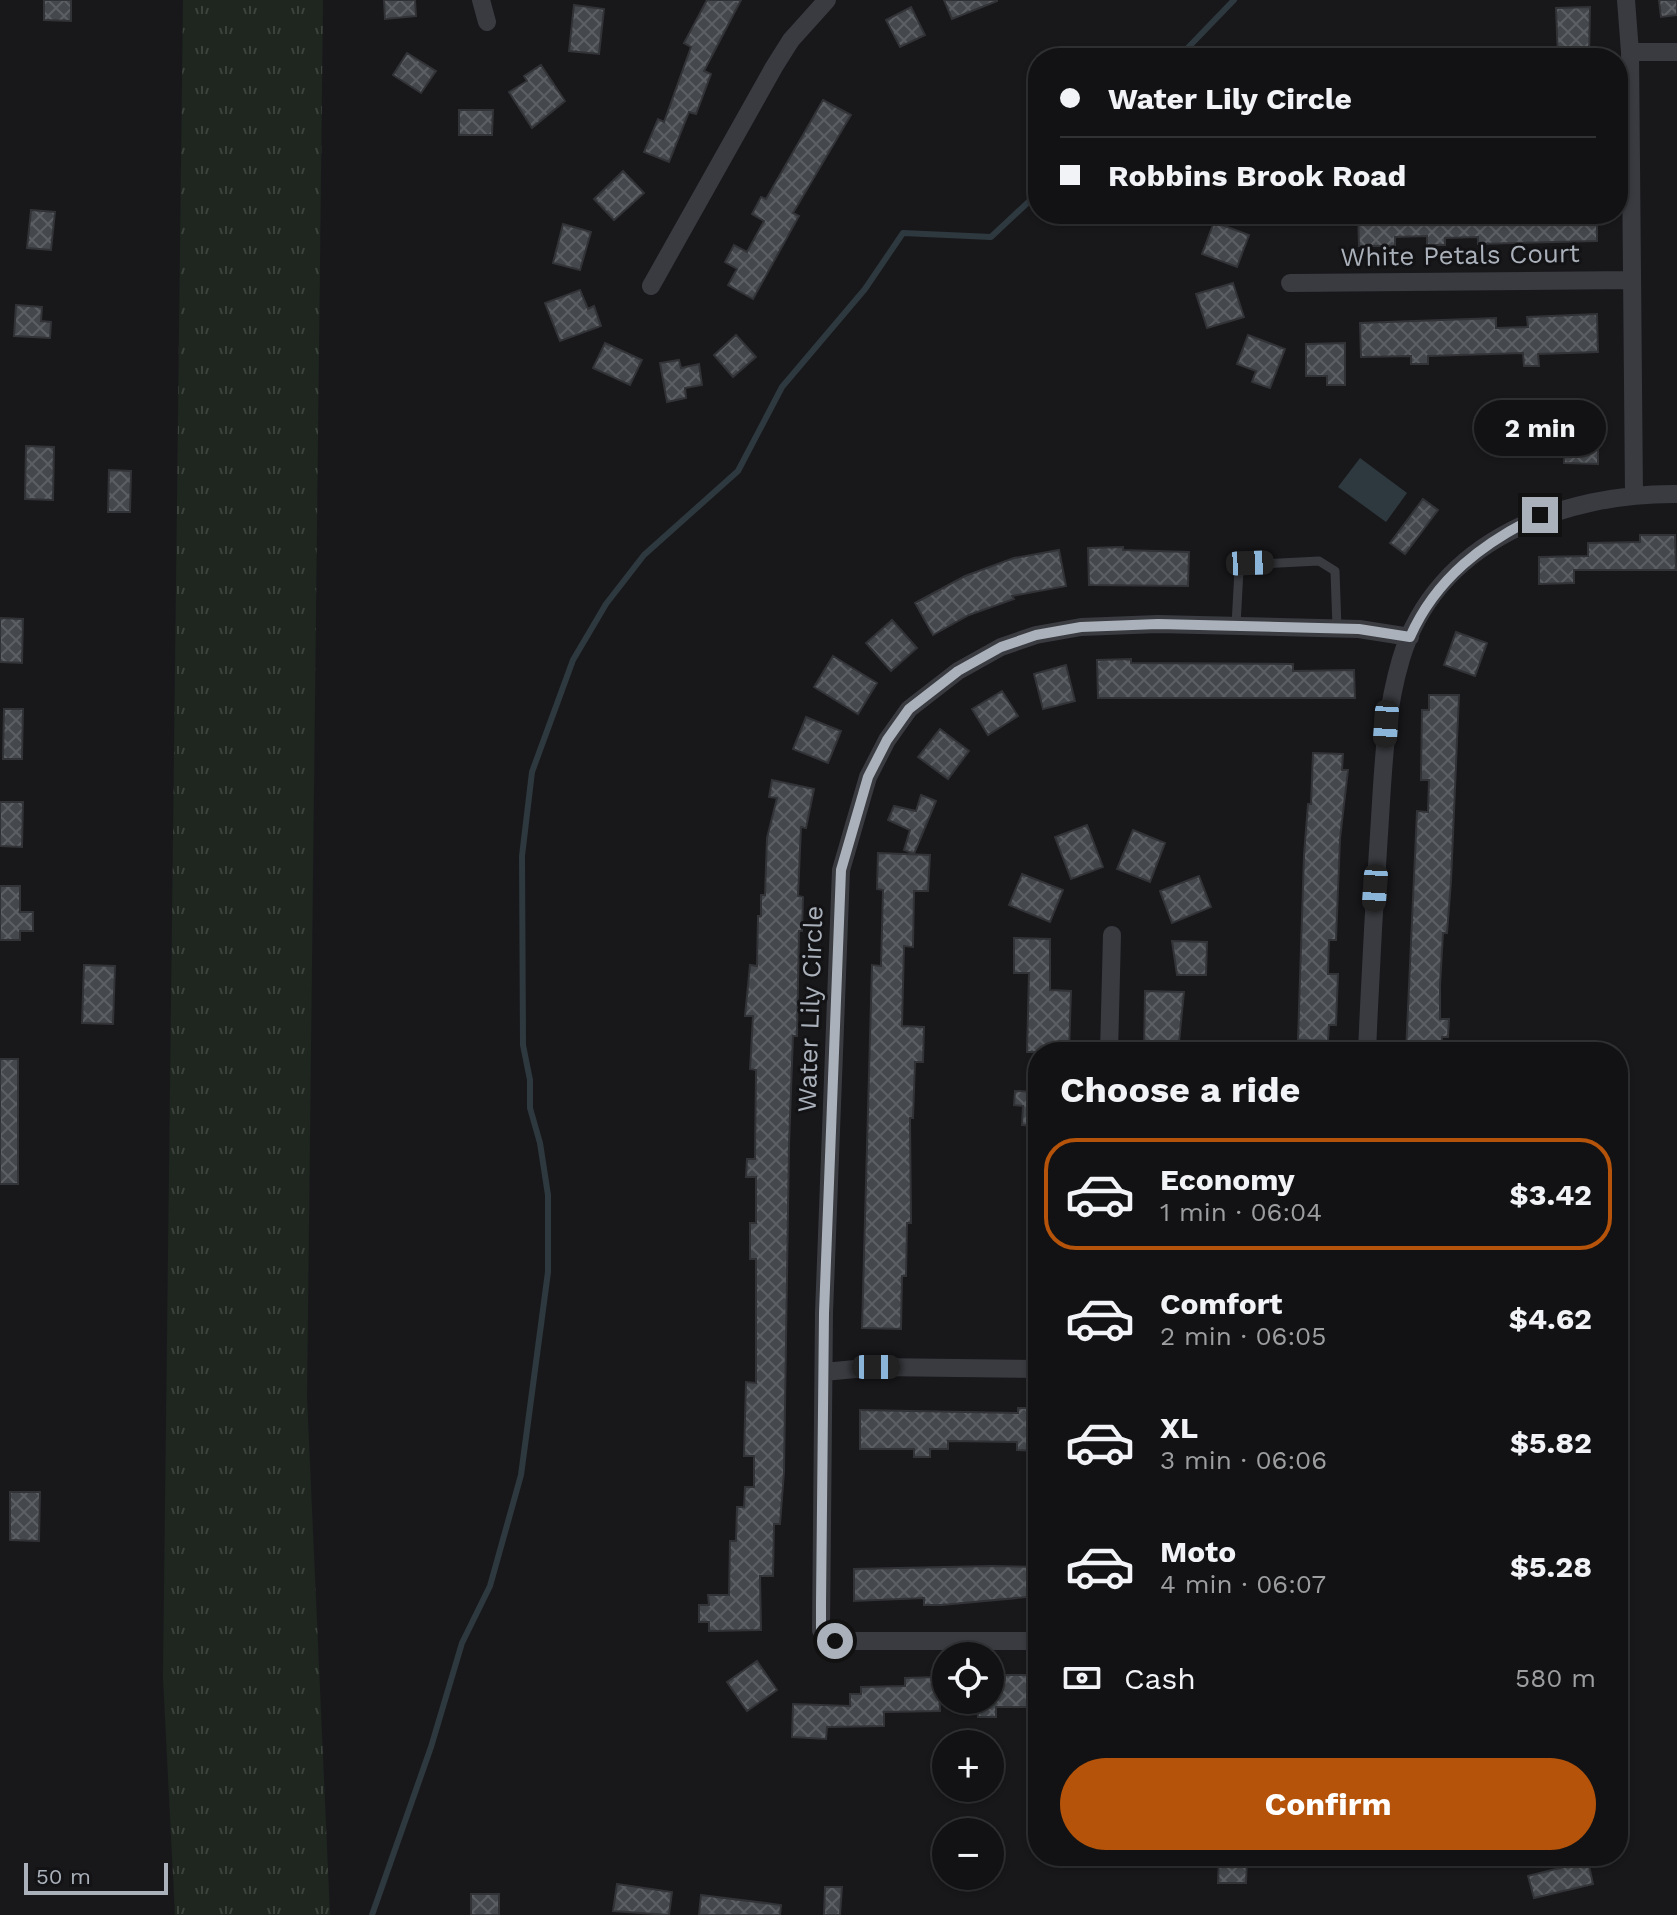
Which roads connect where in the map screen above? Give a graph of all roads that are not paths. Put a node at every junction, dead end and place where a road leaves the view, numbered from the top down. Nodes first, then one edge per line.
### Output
1 (481, 0) edge
2 (827, 0) edge
3 (1626, 0) edge
4 (487, 22) dead end
5 (1630, 52) junction
6 (1677, 52) edge
7 (1632, 280) junction
8 (1290, 283) dead end
9 (651, 286) dead end
10 (1634, 494) junction
11 (1677, 494) edge
12 (1236, 625) junction
13 (1337, 628) junction
14 (1410, 637) junction
15 (1112, 935) dead end
16 (1109, 1042) edge
17 (1368, 1042) edge
18 (1028, 1369) edge
19 (824, 1372) junction
20 (1028, 1641) edge

1 - 4 street
2 - 9 street
3 - 5 street
5 - 6 street
5 - 7 street
7 - 8 street, White Petals Court
7 - 10 street
10 - 11 street
10 - 14 street
12 - 13 street, Water Lily Circle
12 - 13 lane
12 - 19 street, Water Lily Circle
13 - 14 street, Water Lily Circle
14 - 17 street
15 - 16 street
18 - 19 street
19 - 20 street, Water Lily Circle

